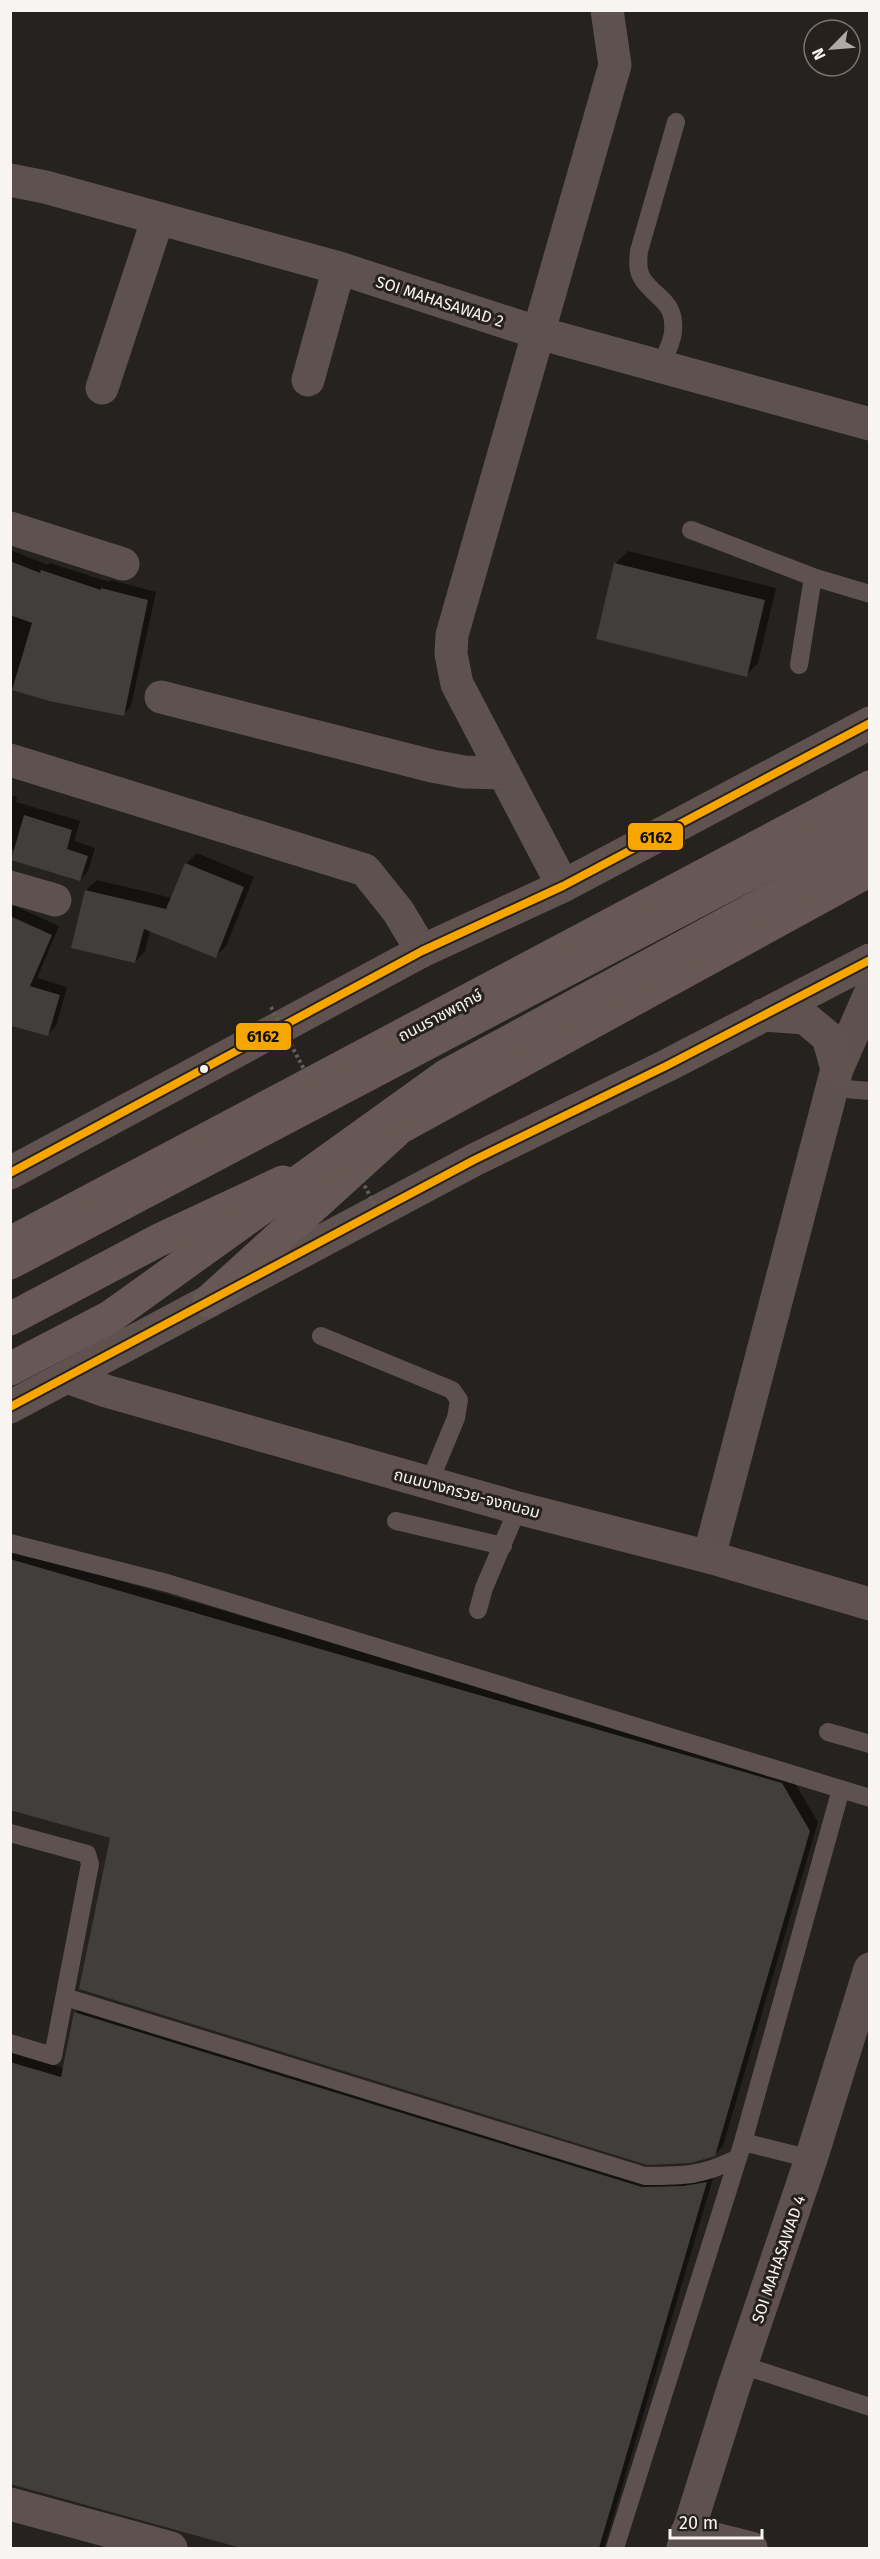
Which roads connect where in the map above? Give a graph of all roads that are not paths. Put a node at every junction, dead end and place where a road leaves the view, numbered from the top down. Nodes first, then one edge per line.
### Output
1 (607, 10) edge
2 (676, 122) dead end
3 (10, 180) edge
4 (158, 218) junction
5 (339, 268) junction
6 (538, 333) junction
7 (660, 366) junction
8 (308, 380) dead end
9 (102, 388) dead end
10 (870, 424) edge
11 (10, 528) edge
12 (691, 530) dead end
13 (123, 564) dead end
14 (813, 577) junction
15 (870, 594) edge
16 (799, 666) dead end
17 (160, 697) dead end
18 (870, 723) edge
19 (10, 760) edge
20 (504, 773) junction
21 (870, 787) edge
22 (870, 810) edge
23 (870, 846) edge
24 (870, 870) edge
25 (10, 886) edge
26 (563, 886) junction
27 (55, 900) dead end
28 (422, 951) junction
29 (870, 960) edge
30 (870, 994) edge
31 (763, 1015) junction
32 (835, 1078) junction
33 (870, 1091) edge
34 (401, 1127) junction
35 (10, 1173) edge
36 (10, 1243) edge
37 (10, 1263) edge
38 (209, 1301) junction
39 (10, 1319) edge
40 (321, 1336) dead end
41 (10, 1370) edge
42 (67, 1377) junction
43 (10, 1407) edge
44 (429, 1483) junction
45 (519, 1508) junction
46 (396, 1521) dead end
47 (10, 1543) edge
48 (504, 1545) junction
49 (710, 1557) junction
50 (870, 1604) edge
51 (478, 1610) dead end
52 (828, 1732) dead end
53 (870, 1744) edge
54 (841, 1789) junction
55 (870, 1798) edge
56 (10, 1833) edge
57 (870, 1969) edge
58 (65, 1997) junction
59 (10, 2043) edge
60 (741, 2150) junction
61 (812, 2159) junction
62 (742, 2365) junction
63 (870, 2407) edge
64 (10, 2504) edge
65 (685, 2540) edge
66 (171, 2548) edge
67 (615, 2548) edge
68 (751, 2548) edge

1 - 6 street
2 - 7 lane
3 - 4 street, SOI MAHASAWAD 2
4 - 5 street, SOI MAHASAWAD 2
4 - 9 street
5 - 6 street, SOI MAHASAWAD 2
5 - 8 street
6 - 7 street, SOI MAHASAWAD 2
6 - 20 street
7 - 10 street, SOI MAHASAWAD 2
11 - 13 street
12 - 14 lane
14 - 15 lane
14 - 16 lane
17 - 20 street
18 - 26 main road
19 - 28 street
20 - 26 street
21 - 36 main road, ถนนราชพฤกษ์
22 - 37 main road, bridge
23 - 41 main road, bridge
24 - 34 main road
25 - 27 street
26 - 28 main road
28 - 35 main road
29 - 31 main road
30 - 32 street
31 - 32 main road
31 - 38 main road
32 - 33 lane
32 - 49 street
34 - 38 main road
34 - 39 main road
38 - 42 main road
40 - 44 lane
42 - 43 main road
42 - 44 main road, ถนนบางกรวย-จงถนอม
44 - 45 main road, ถนนบางกรวย-จงถนอม
45 - 48 lane
45 - 49 main road, ถนนบางกรวย-จงถนอม
46 - 48 lane
47 - 54 lane
48 - 51 lane
49 - 50 main road, ถนนบางกรวย-จงถนอม
52 - 53 lane
54 - 55 lane
54 - 60 lane
56 - 58 lane
57 - 61 street, SOI MAHASAWAD 4
58 - 59 lane
58 - 60 lane
60 - 61 lane
60 - 67 lane
61 - 62 street, SOI MAHASAWAD 4
62 - 63 lane
62 - 65 street, SOI MAHASAWAD 4
64 - 66 street
65 - 68 street

